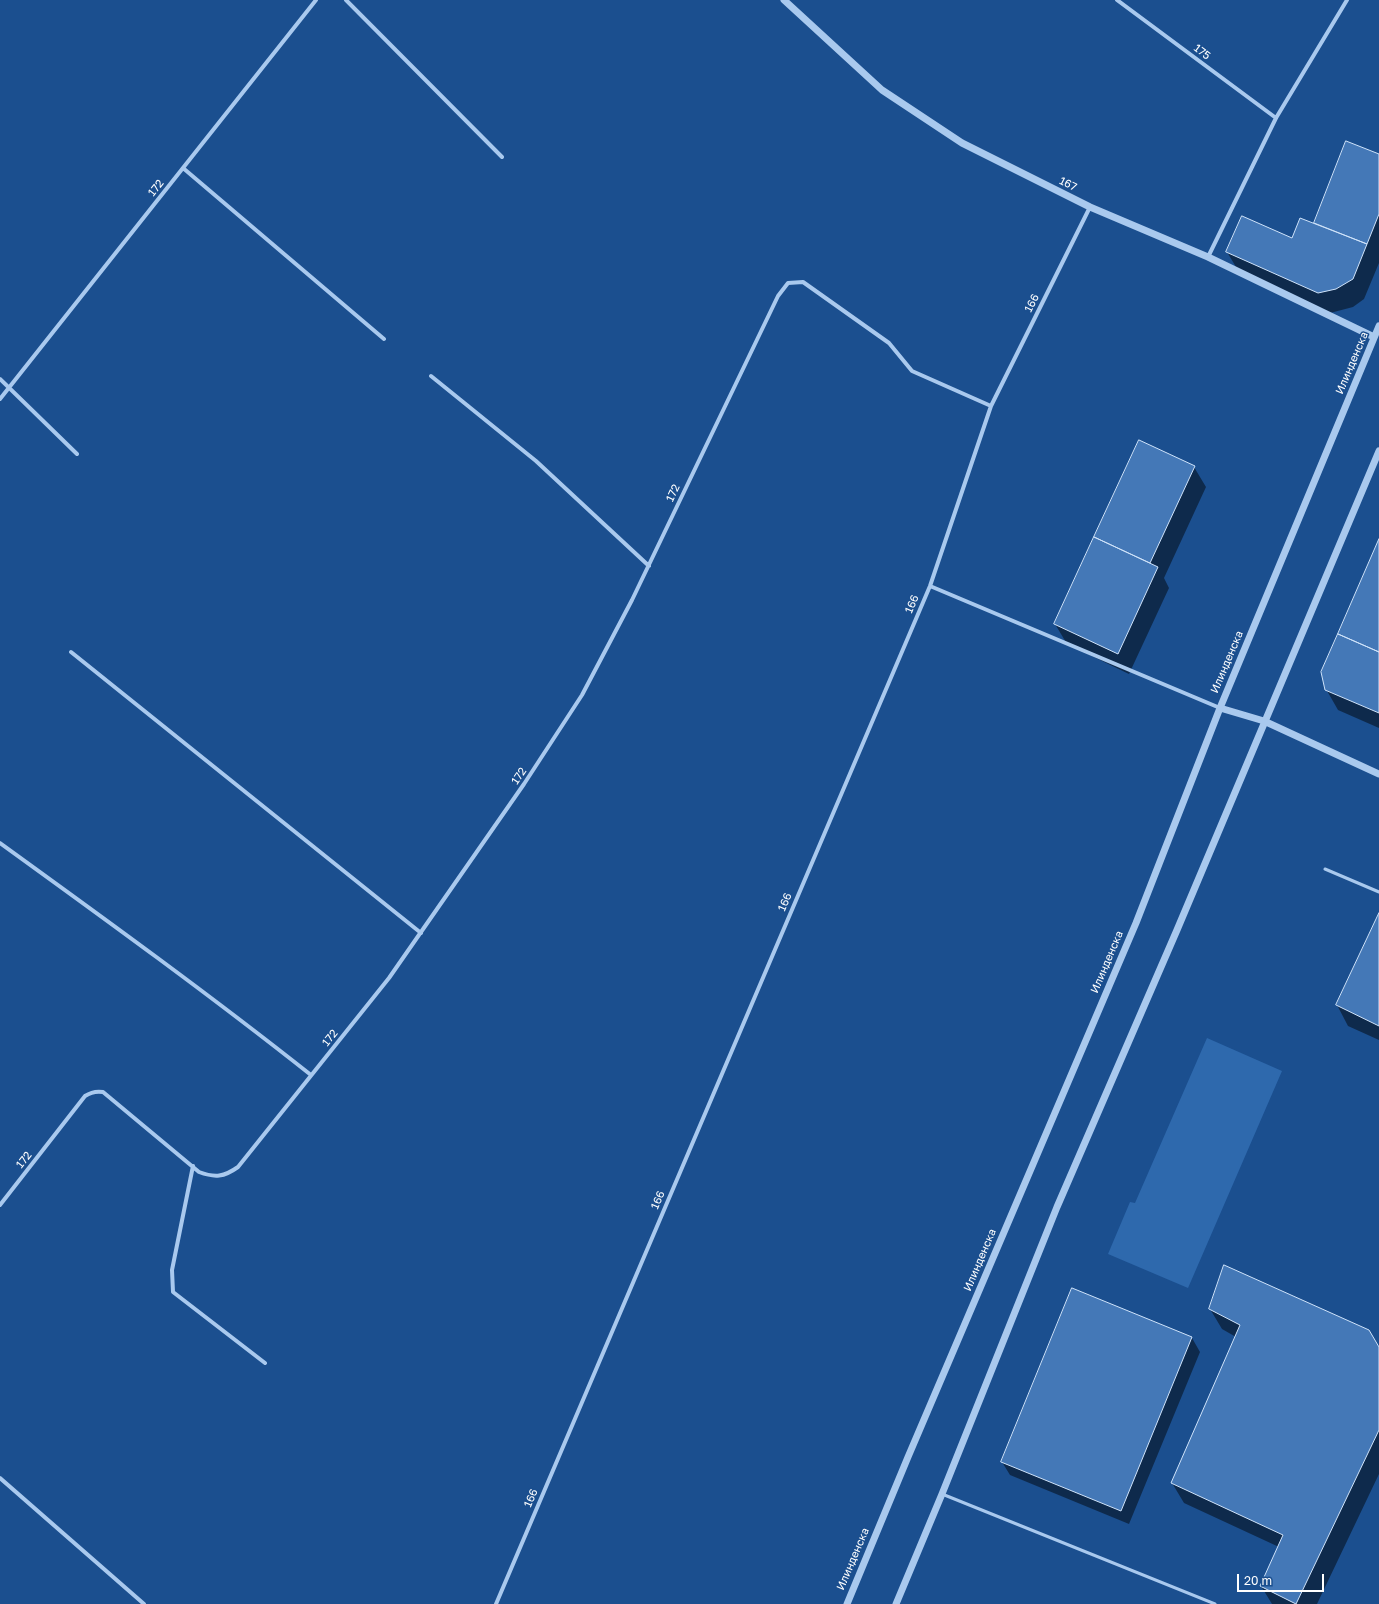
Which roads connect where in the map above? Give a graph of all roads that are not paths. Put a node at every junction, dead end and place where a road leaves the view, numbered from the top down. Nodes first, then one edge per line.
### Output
1 (316, 0) edge
2 (346, 0) edge
3 (784, 0) edge
4 (1117, 0) edge
5 (1347, 0) edge
6 (1276, 118) junction
7 (502, 157) dead end
8 (183, 168) junction
9 (1090, 207) junction
10 (1208, 257) junction
11 (1379, 326) edge
12 (1374, 337) junction
13 (384, 339) dead end
14 (431, 376) dead end
15 (0, 379) edge
16 (9, 387) junction
17 (0, 399) edge
18 (991, 406) junction
19 (1379, 451) edge
20 (77, 454) dead end
21 (649, 566) junction
22 (930, 586) junction
23 (71, 652) dead end
24 (1220, 708) junction
25 (1264, 721) junction
26 (1379, 774) edge
27 (0, 843) edge
28 (1325, 869) dead end
29 (1379, 892) edge
30 (421, 933) junction
31 (311, 1075) junction
32 (192, 1166) junction
33 (0, 1204) edge
34 (265, 1363) dead end
35 (0, 1478) edge
36 (942, 1494) junction
37 (144, 1604) edge
38 (496, 1604) edge
39 (847, 1604) edge
40 (896, 1604) edge
41 (1215, 1604) edge

1 - 8 street, 172
2 - 7 street
3 - 9 street, 167
4 - 6 street, 175
5 - 6 street
6 - 10 street
8 - 13 street
8 - 16 street, 172
9 - 10 street, 167
9 - 18 street, 166
10 - 12 street, 167
11 - 12 street, Илинденска
12 - 24 street, Илинденска
14 - 21 street
15 - 16 street
16 - 17 street, 172
16 - 20 street
18 - 21 street, 172
18 - 22 street, 166
19 - 25 street
21 - 30 street, 172
22 - 24 street
22 - 38 street, 166
23 - 30 street
24 - 25 street
24 - 39 street, Илинденска
25 - 26 street
25 - 36 street
27 - 31 street
28 - 29 lane
30 - 31 street, 172
31 - 32 street, 172
32 - 33 street, 172
32 - 34 street
35 - 37 street
36 - 40 street
36 - 41 lane

